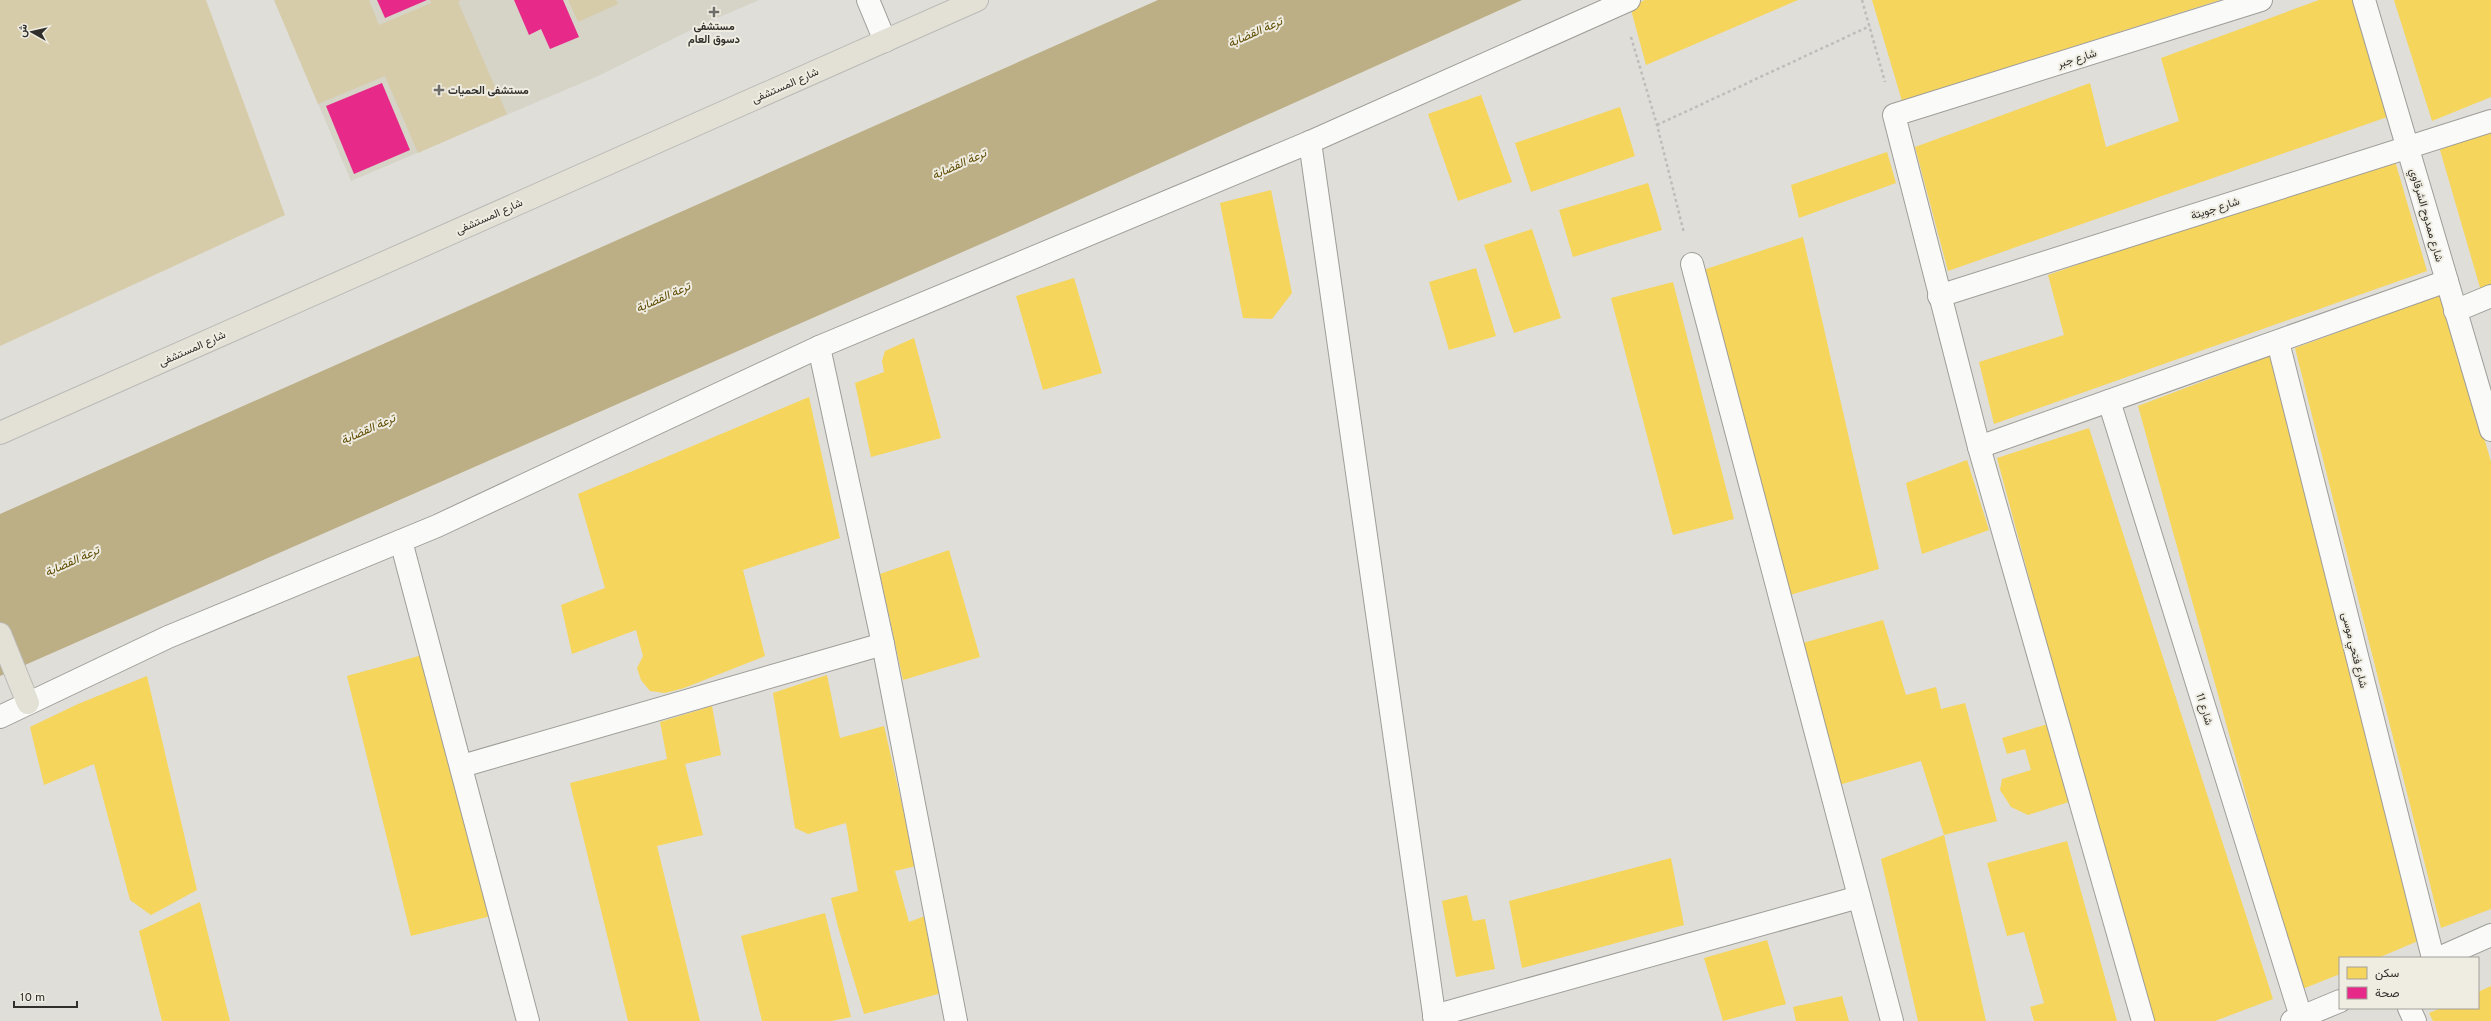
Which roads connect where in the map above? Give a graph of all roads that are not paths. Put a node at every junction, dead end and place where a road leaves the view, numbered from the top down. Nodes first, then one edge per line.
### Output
1 (868, 0) edge
2 (977, 0) edge
3 (2261, 0) edge
4 (2364, 0) edge
5 (1625, 2) edge
6 (885, 41) junction
7 (2491, 121) edge
8 (1310, 142) junction
9 (2408, 147) junction
10 (1692, 264) road end
11 (2446, 281) junction
12 (1939, 296) junction
13 (2491, 296) edge
14 (2455, 311) junction
15 (2278, 342) junction
16 (819, 347) junction
17 (2485, 388) edge
18 (2110, 401) junction
19 (2491, 430) edge
20 (0, 433) edge
21 (1979, 447) junction
22 (401, 541) junction
23 (0, 634) edge
24 (883, 644) junction
25 (28, 704) junction
26 (0, 717) edge
27 (462, 766) junction
28 (1859, 897) junction
29 (2491, 935) edge
30 (2433, 957) edge
31 (2441, 957) edge
32 (2339, 1001) edge
33 (2409, 1009) edge
34 (1435, 1018) edge
35 (2297, 1019) edge
36 (528, 1021) edge
37 (956, 1021) edge
38 (1892, 1021) edge
39 (2143, 1021) edge
40 (2415, 1021) edge

1 - 6 street
2 - 6 main road, شارع المستشفى
3 - 12 street, شارع جبر
4 - 9 street, شارع ممدوح الشرقاوي
5 - 8 street
6 - 20 main road, شارع المستشفى
7 - 9 street, شارع جويتة
8 - 16 street
8 - 34 street
9 - 11 street, شارع ممدوح الشرقاوي
9 - 12 street, شارع جويتة
10 - 28 street
11 - 14 street, شارع ممدوح الشرقاوي
11 - 15 street
12 - 21 street
13 - 14 street
14 - 17 street, شارع ممدوح الشرقاوي
15 - 18 street
15 - 30 street, شارع فتحي موسى
16 - 22 street
16 - 24 street
17 - 19 street, شارع ممدوح الشرقاوي
18 - 21 street
18 - 35 street, شارع 11
21 - 39 street
22 - 25 street
22 - 27 street
23 - 25 main road
24 - 27 street
24 - 37 street
25 - 26 street
27 - 36 street
28 - 34 street
28 - 38 street
29 - 31 street
32 - 35 street
33 - 40 street

